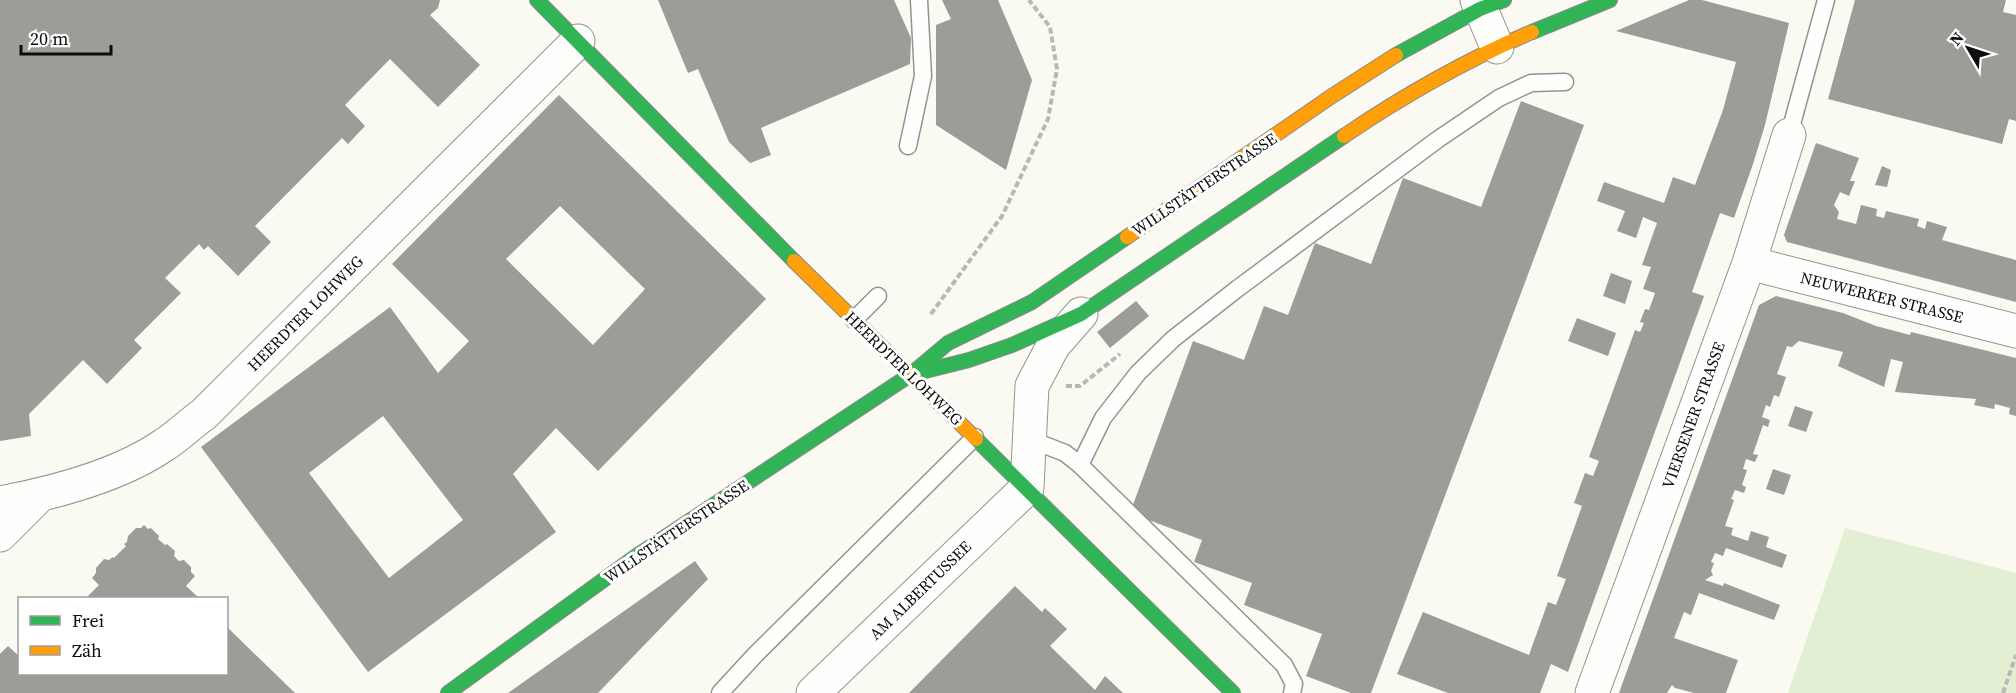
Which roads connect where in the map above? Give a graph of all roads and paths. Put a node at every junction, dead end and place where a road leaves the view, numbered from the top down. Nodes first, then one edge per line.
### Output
1 (537, 0) edge
2 (562, 0) edge
3 (920, 0) edge
4 (1029, 0) edge
5 (1610, 0) edge
6 (1826, 0) edge
7 (1487, 3) edge
8 (554, 17) junction
9 (578, 41) junction
10 (1497, 46) junction
11 (1565, 81) dead end
12 (1789, 135) joint
13 (908, 146) dead end
14 (1749, 262) junction
15 (878, 296) dead end
16 (1081, 314) junction
17 (854, 320) junction
18 (926, 321) dead end
19 (2016, 331) edge
20 (910, 375) junction
21 (975, 437) junction
22 (1029, 439) junction
23 (1080, 465) junction
24 (1027, 488) junction
25 (39, 496) junction
26 (0, 503) edge
27 (0, 535) edge
28 (2016, 655) edge
29 (448, 693) edge
30 (720, 693) edge
31 (813, 693) edge
32 (1233, 693) edge
33 (1292, 693) edge
34 (1592, 693) edge
35 (2003, 693) edge

1 - 8 street, HEERDTER LOHWEG
2 - 8 lane
3 - 13 lane
4 - 18 path
5 - 10 street, WILLSTÄTTERSTRASSE
6 - 12 lane
7 - 10 street
7 - 20 street, WILLSTÄTTERSTRASSE
8 - 9 street, HEERDTER LOHWEG
9 - 17 street, HEERDTER LOHWEG
9 - 25 street, HEERDTER LOHWEG
10 - 16 street, WILLSTÄTTERSTRASSE
11 - 23 lane
12 - 14 street, VIERSENER STRASSE
14 - 19 street, NEUWERKER STRASSE
14 - 34 street, VIERSENER STRASSE
15 - 17 lane
16 - 20 street, WILLSTÄTTERSTRASSE
16 - 22 street, WILLSTÄTTERSTRASSE
17 - 20 street, HEERDTER LOHWEG
20 - 21 street, HEERDTER LOHWEG
20 - 29 street, WILLSTÄTTERSTRASSE
21 - 24 street, HEERDTER LOHWEG
21 - 30 lane
22 - 23 lane
22 - 24 street, WILLSTÄTTERSTRASSE
23 - 33 lane
24 - 31 street, AM ALBERTUSSEE
24 - 32 street, HEERDTER LOHWEG
25 - 26 street
25 - 27 street, HEERDTER LOHWEG
28 - 35 path

